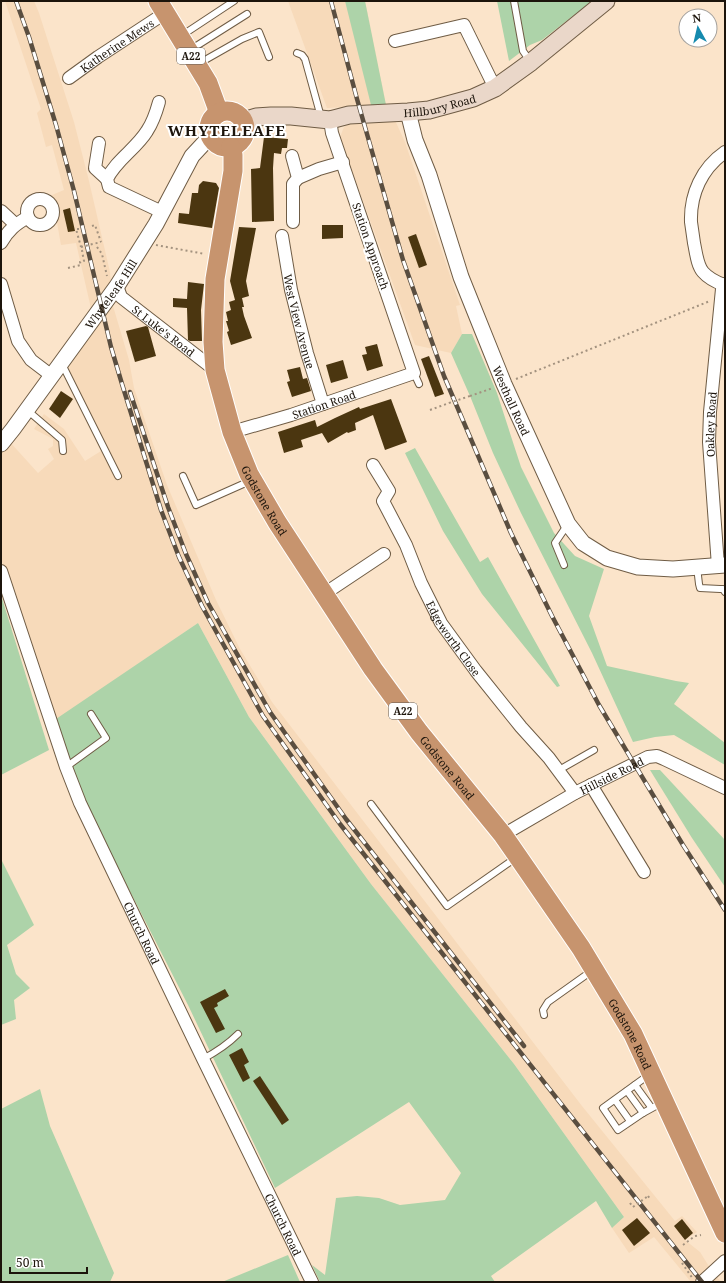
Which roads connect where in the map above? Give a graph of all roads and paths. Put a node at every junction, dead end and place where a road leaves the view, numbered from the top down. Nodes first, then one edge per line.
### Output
1 (234, 1) edge
2 (514, 1) edge
3 (606, 1) edge
4 (162, 7) edge
5 (247, 14) dead end
6 (395, 41) dead end
7 (188, 51) junction
8 (297, 53) dead end
9 (270, 57) dead end
10 (531, 62) junction
11 (69, 78) dead end
12 (495, 88) junction
13 (159, 102) dead end
14 (408, 112) junction
15 (219, 113) junction
16 (326, 119) junction
17 (243, 121) junction
18 (211, 138) junction
19 (99, 143) dead end
20 (231, 147) junction
21 (725, 152) edge
22 (292, 156) dead end
23 (343, 162) junction
24 (298, 178) junction
25 (107, 179) junction
26 (1, 211) edge
27 (162, 212) junction
28 (28, 217) dead end
29 (293, 222) dead end
30 (15, 224) junction
31 (92, 226) dead end
32 (78, 229) dead end
33 (282, 236) dead end
34 (145, 242) junction
35 (1, 243) edge
36 (97, 247) dead end
37 (220, 249) junction
38 (85, 250) dead end
39 (68, 268) dead end
40 (112, 281) junction
41 (1, 284) edge
42 (724, 289) edge
43 (61, 363) junction
44 (215, 370) junction
45 (414, 373) junction
46 (52, 376) junction
47 (419, 384) dead end
48 (504, 384) junction
49 (323, 404) junction
50 (27, 410) junction
51 (430, 410) dead end
52 (232, 432) junction
53 (1, 444) edge
54 (63, 451) dead end
55 (373, 465) dead end
56 (118, 476) dead end
57 (184, 476) dead end
58 (253, 480) junction
59 (568, 524) junction
60 (384, 554) dead end
61 (564, 565) dead end
62 (722, 566) edge
63 (697, 567) junction
64 (1, 571) edge
65 (725, 592) edge
66 (324, 594) junction
67 (91, 714) dead end
68 (594, 750) dead end
69 (66, 768) junction
70 (559, 770) junction
71 (591, 785) junction
72 (725, 788) edge
73 (575, 793) junction
74 (371, 804) dead end
75 (503, 835) junction
76 (518, 856) junction
77 (644, 872) dead end
78 (594, 969) junction
79 (544, 1015) dead end
80 (238, 1034) dead end
81 (203, 1059) junction
82 (651, 1073) junction
83 (635, 1085) junction
84 (626, 1091) junction
85 (615, 1100) junction
86 (658, 1104) junction
87 (643, 1113) junction
88 (630, 1121) junction
89 (651, 1200) dead end
90 (630, 1203) dead end
91 (725, 1233) edge
92 (700, 1235) dead end
93 (683, 1245) dead end
94 (725, 1261) edge
95 (682, 1263) dead end
96 (312, 1282) edge
97 (696, 1282) edge
98 (702, 1282) edge

1 - 7 lane
2 - 10 lane
3 - 10 main road, Hillbury Road
4 - 7 highway, A22
4 - 11 street, Katherine Mews
5 - 7 lane
6 - 12 street
7 - 9 lane
7 - 15 highway, A22
8 - 16 lane
10 - 12 main road, Hillbury Road
12 - 14 main road, Hillbury Road
13 - 25 street
14 - 16 main road, Hillbury Road
14 - 48 street, Westhall Road
15 - 17 highway
15 - 18 highway
16 - 17 main road, Hillbury Road
16 - 23 street, Station Approach
17 - 20 highway
18 - 20 highway
18 - 27 street, Whyteleafe Hill
19 - 25 street
20 - 37 highway, Godstone Road / A22
21 - 42 street
22 - 24 street
23 - 24 street
23 - 45 street, Station Approach
24 - 29 street
25 - 27 street
26 - 30 street
27 - 34 street, Whyteleafe Hill
28 - 30 street
30 - 35 street
31 - 32 path, bridge
33 - 49 street, West View Avenue
34 - 37 path
34 - 40 street, Whyteleafe Hill
36 - 40 path
37 - 44 highway, Godstone Road / A22
38 - 39 path
40 - 43 street, Whyteleafe Hill
40 - 44 street, St Luke's Road
41 - 46 street
42 - 48 path
42 - 62 street, Oakley Road
43 - 46 street, Whyteleafe Hill
43 - 56 lane
44 - 52 highway, Godstone Road / A22
45 - 47 lane
45 - 49 street, Station Road
46 - 50 street, Whyteleafe Hill
48 - 51 path, bridge
48 - 59 street, Westhall Road
49 - 52 street, Station Road
50 - 53 street, Whyteleafe Hill
50 - 54 lane
52 - 58 highway, Godstone Road / A22
55 - 70 street, Edgeworth Close
57 - 58 lane
58 - 66 highway, Godstone Road / A22
59 - 61 lane
59 - 63 street, Westhall Road
60 - 66 street
62 - 63 street, Westhall Road
63 - 65 lane
64 - 69 street, Church Road
66 - 75 highway, Godstone Road / A22
67 - 69 lane
68 - 70 lane
69 - 81 street, Church Road
70 - 73 street, Edgeworth Close
71 - 72 street, Hillside Road
71 - 73 street, Hillside Road
71 - 77 street
73 - 75 street, Hillside Road
74 - 76 lane
75 - 76 highway, Godstone Road / A22
76 - 78 highway, Godstone Road / A22
78 - 79 lane
78 - 82 highway, Godstone Road / A22
80 - 81 lane
81 - 96 street, Church Road
82 - 83 lane
82 - 86 highway, Godstone Road / A22
83 - 84 lane
83 - 86 lane
84 - 85 lane
84 - 87 lane
85 - 88 lane
85 - 88 lane
86 - 87 lane
86 - 91 highway, Godstone Road / A22
87 - 88 lane
89 - 90 path, bridge
92 - 93 path
94 - 98 street
95 - 97 path

